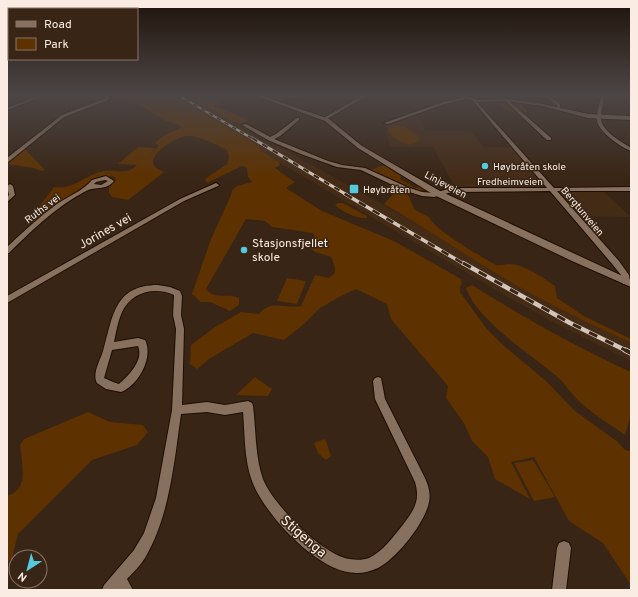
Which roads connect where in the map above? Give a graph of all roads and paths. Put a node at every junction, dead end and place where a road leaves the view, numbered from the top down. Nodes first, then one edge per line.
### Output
1 (55, 123) edge
2 (293, 123) edge
3 (330, 123) edge
4 (494, 123) edge
5 (531, 123) edge
6 (601, 123) edge
7 (244, 125) dead end
8 (270, 139) junction
9 (549, 140) dead end
10 (625, 147) junction
11 (631, 147) edge
12 (631, 150) edge
13 (7, 162) edge
14 (216, 185) dead end
15 (10, 186) dead end
16 (92, 186) dead end
17 (553, 190) junction
18 (631, 190) edge
19 (438, 193) junction
20 (7, 200) edge
21 (7, 251) edge
22 (628, 283) edge
23 (7, 300) edge
24 (108, 347) junction
25 (378, 381) dead end
26 (177, 410) junction
27 (564, 548) dead end
28 (118, 587) edge
29 (558, 590) edge

1 - 13 street
2 - 8 street
3 - 19 street, Linjeveien
4 - 17 street, Bergtunveien
5 - 9 street
6 - 10 street
7 - 8 street, Fredheimveien
8 - 19 street, Fredheimveien
10 - 11 street
10 - 12 street
14 - 23 street, Jorines vei
15 - 20 street
16 - 21 street, Ruths vei
17 - 18 street, Fredheimveien
17 - 19 street, Fredheimveien
17 - 22 street, Bergtunveien
19 - 22 street, Linjeveien
24 - 24 street
24 - 26 street
25 - 26 street, Stigenga
26 - 28 street
27 - 29 street

